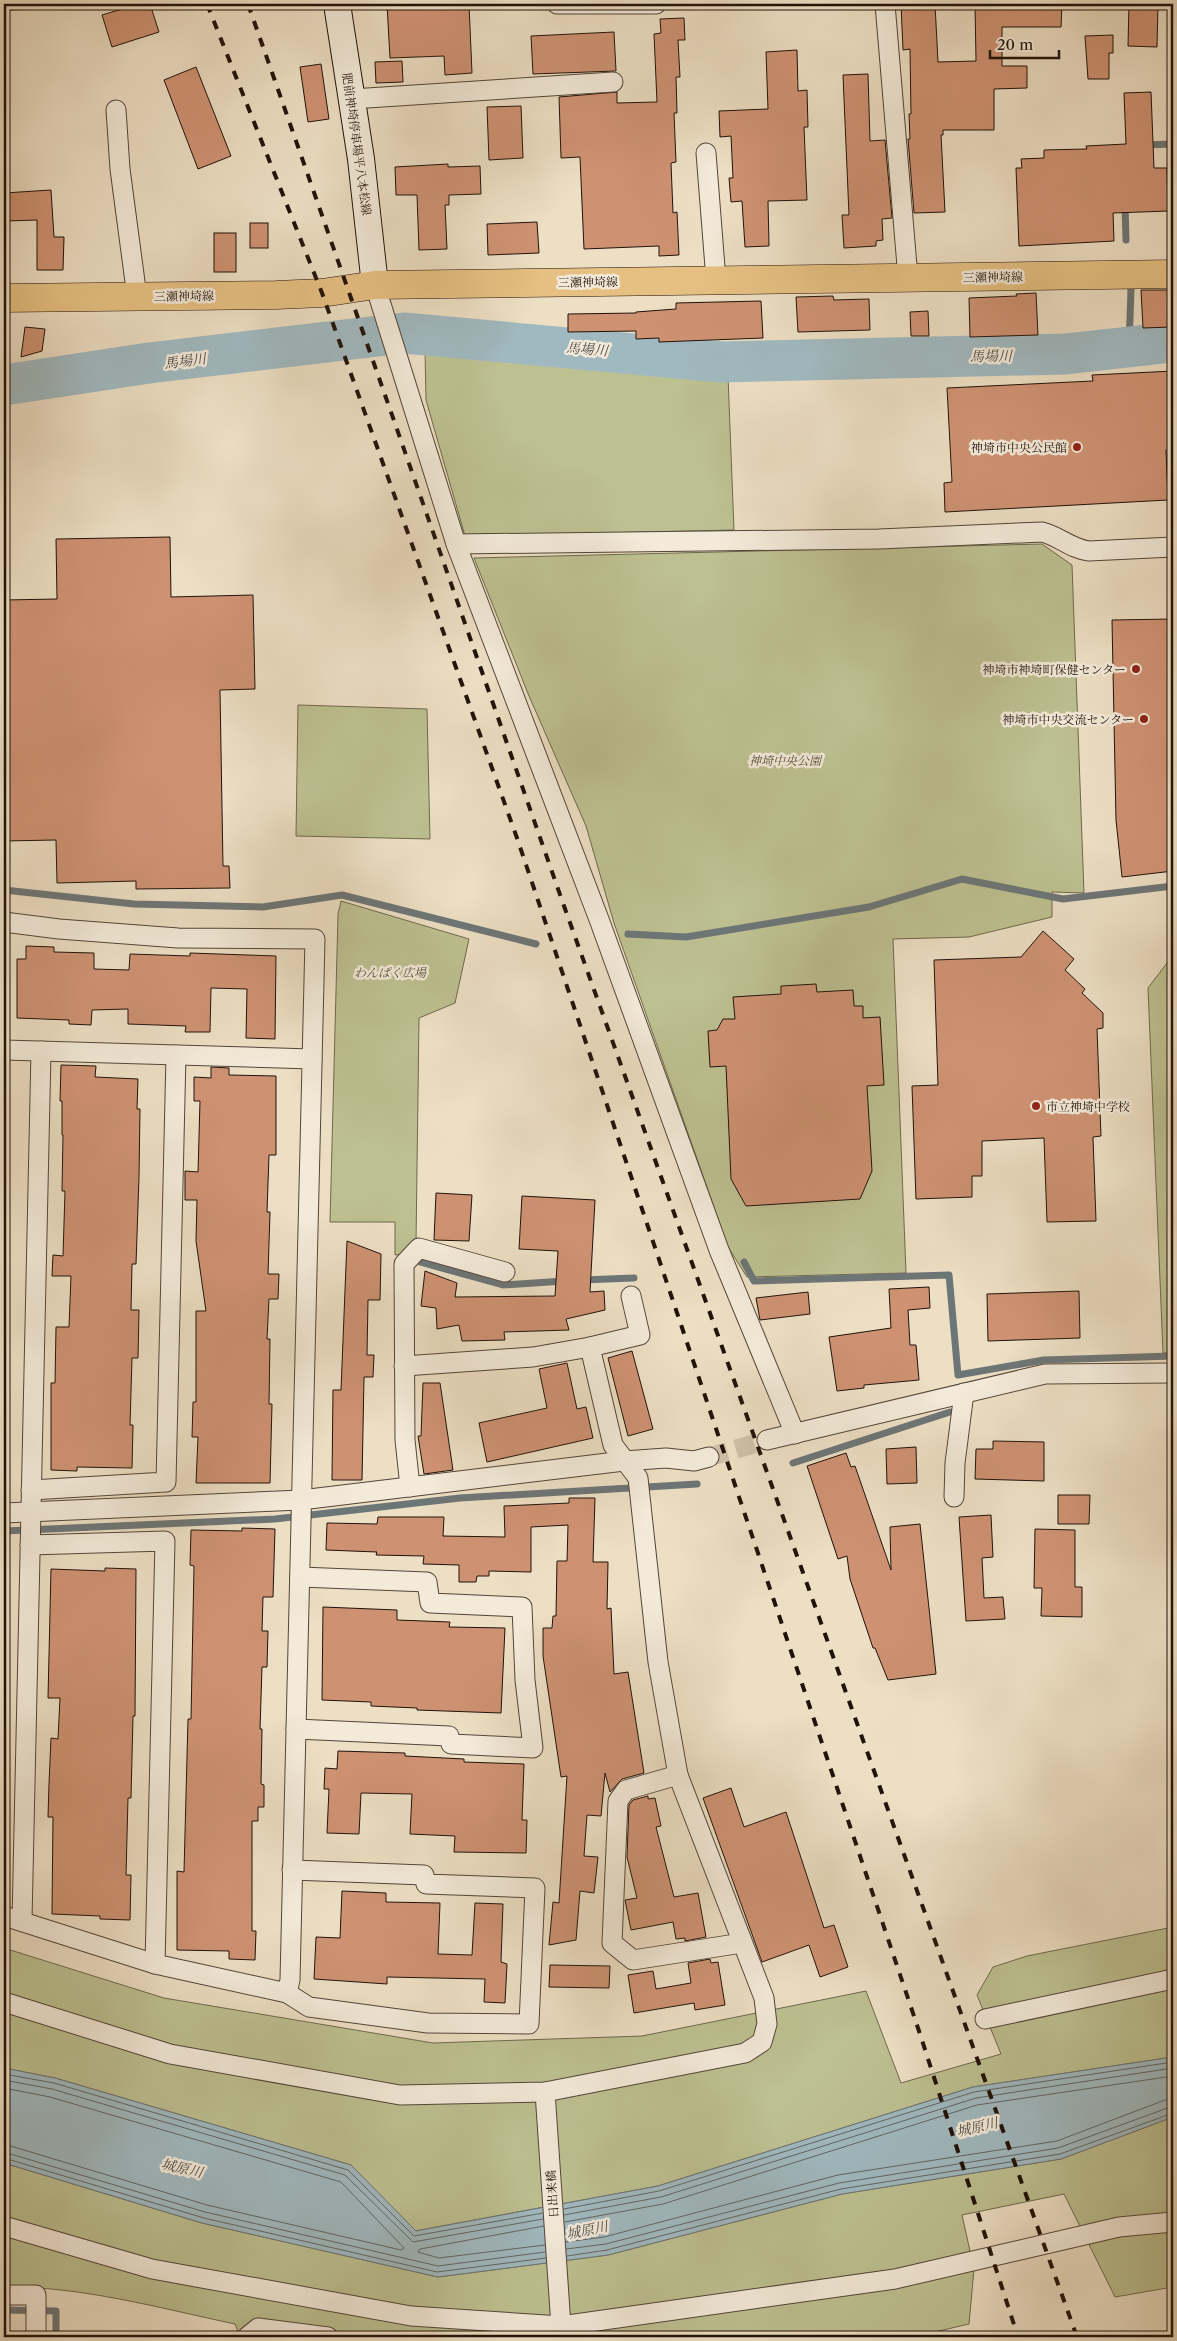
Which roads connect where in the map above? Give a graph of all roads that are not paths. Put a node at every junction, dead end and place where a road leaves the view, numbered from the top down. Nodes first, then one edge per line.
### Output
1 (337, 4) edge
2 (557, 4) edge
3 (656, 4) edge
4 (885, 4) edge
5 (613, 82) dead end
6 (352, 98) junction
7 (116, 110) dead end
8 (706, 153) dead end
9 (1173, 274) edge
10 (908, 278) junction
11 (716, 280) junction
12 (375, 286) junction
13 (137, 297) junction
14 (4, 298) edge
15 (456, 544) junction
16 (1173, 547) edge
17 (4, 922) edge
18 (4, 1050) edge
19 (41, 1051) junction
20 (176, 1055) junction
21 (312, 1059) junction
22 (505, 1272) dead end
23 (632, 1296) dead end
24 (590, 1348) junction
25 (404, 1366) junction
26 (1173, 1373) edge
27 (964, 1393) junction
28 (795, 1434) junction
29 (767, 1440) tunnel mouth
30 (709, 1457) tunnel mouth
31 (624, 1461) junction
32 (410, 1487) junction
33 (31, 1490) junction
34 (954, 1497) dead end
35 (301, 1511) junction
36 (4, 1513) edge
37 (31, 1516) junction
38 (30, 1545) junction
39 (300, 1577) junction
40 (296, 1729) junction
41 (678, 1775) junction
42 (292, 1870) junction
43 (13, 1918) edge
44 (742, 1942) junction
45 (155, 1964) junction
46 (1173, 1979) edge
47 (287, 1993) junction
48 (4, 2002) edge
49 (984, 2019) dead end
50 (545, 2092) junction
51 (1173, 2222) edge
52 (4, 2226) edge
53 (4, 2295) edge
54 (554, 2332) edge
55 (36, 2337) edge
56 (247, 2337) edge
57 (328, 2337) edge

1 - 6 main road, 肥前神埼停車場平八本松線
2 - 3 street
4 - 10 street
5 - 6 street
6 - 12 main road, 肥前神埼停車場平八本松線
7 - 13 street
8 - 11 street
9 - 10 main road, 三瀬神埼線
10 - 11 main road, 三瀬神埼線
11 - 12 main road, 三瀬神埼線
12 - 13 main road, 三瀬神埼線
12 - 15 street
13 - 14 main road, 三瀬神埼線
15 - 16 street
15 - 28 street
17 - 21 street
18 - 19 street
19 - 20 street
19 - 33 street
20 - 21 street
20 - 33 street
21 - 35 street
22 - 25 street
23 - 24 street
24 - 25 street
24 - 31 street
25 - 32 street
26 - 27 street
27 - 28 street
27 - 34 street
28 - 29 street
30 - 31 street
31 - 32 street
31 - 41 street
32 - 35 street
33 - 37 street
35 - 37 street
35 - 39 street
36 - 37 street
37 - 38 street
38 - 43 street
38 - 45 street
39 - 40 street
39 - 40 street
40 - 42 street
41 - 44 street
41 - 44 street
42 - 47 street
42 - 47 street
43 - 45 street
44 - 50 street
45 - 47 street
46 - 49 street
48 - 50 street
50 - 54 street, 日出来橋
51 - 54 street
52 - 54 street
53 - 55 street
56 - 57 street

